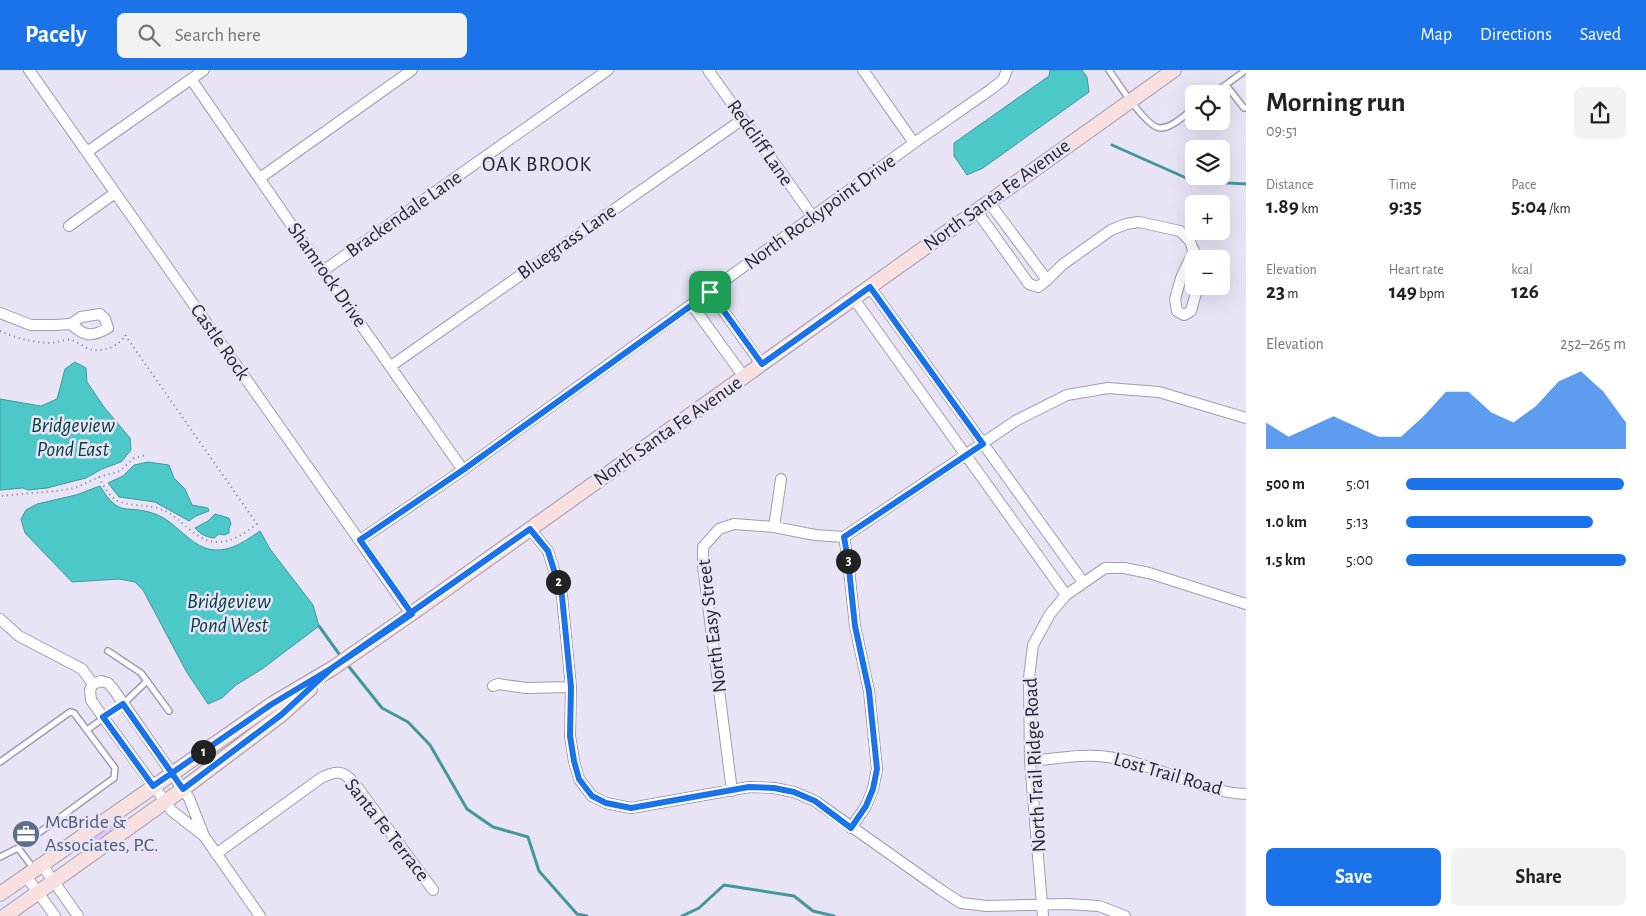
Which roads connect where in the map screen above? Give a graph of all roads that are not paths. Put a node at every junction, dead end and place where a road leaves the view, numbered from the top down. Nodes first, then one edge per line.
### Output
1 (28, 70) edge
2 (204, 70) edge
3 (412, 70) edge
4 (608, 70) edge
5 (708, 70) edge
6 (863, 70) edge
7 (1007, 70) edge
8 (1109, 70) edge
9 (1174, 70) edge
10 (1235, 70) edge
11 (1246, 70) edge
12 (1238, 75) junction
13 (191, 79) junction
14 (1226, 84) joint
15 (1130, 100) junction
16 (1246, 108) edge
17 (1185, 114) edge
18 (743, 118) junction
19 (914, 143) junction
20 (86, 152) junction
21 (260, 178) junction
22 (115, 193) junction
23 (988, 201) junction
24 (976, 210) junction
25 (812, 217) junction
26 (68, 226) dead end
27 (1193, 250) edge
28 (323, 271) junction
29 (1185, 271) edge
30 (1047, 280) junction
31 (870, 287) junction
32 (710, 292) junction
33 (1195, 295) edge
34 (854, 299) junction
35 (692, 304) junction
36 (0, 313) edge
37 (71, 324) dead end
38 (762, 364) junction
39 (391, 366) junction
40 (744, 378) junction
41 (1246, 418) edge
42 (983, 444) junction
43 (965, 455) junction
44 (463, 470) junction
45 (781, 479) dead end
46 (774, 528) junction
47 (530, 529) junction
48 (844, 537) junction
49 (360, 540) junction
50 (1083, 582) junction
51 (1066, 595) junction
52 (1246, 604) edge
53 (412, 614) junction
54 (0, 619) edge
55 (108, 651) dead end
56 (332, 668) junction
57 (147, 681) junction
58 (93, 684) junction
59 (494, 686) dead end
60 (571, 687) junction
61 (123, 704) junction
62 (169, 711) dead end
63 (103, 717) junction
64 (87, 730) junction
65 (1030, 761) junction
66 (0, 762) edge
67 (172, 774) junction
68 (153, 786) junction
69 (183, 789) junction
70 (732, 791) junction
71 (1246, 794) edge
72 (165, 802) junction
73 (851, 828) junction
74 (204, 836) junction
75 (18, 848) junction
76 (216, 854) junction
77 (0, 857) edge
78 (34, 870) junction
79 (54, 881) junction
80 (433, 890) dead end
81 (38, 892) junction
82 (0, 894) edge
83 (1043, 905) junction
84 (5, 916) edge
85 (55, 916) edge
86 (78, 916) edge
87 (260, 916) edge
88 (1043, 916) edge
89 (1125, 916) edge

1 - 20 street, Castle Rock
2 - 13 street
3 - 21 street
4 - 28 street, Brackendale Lane
5 - 18 street, Redcliff Lane
6 - 19 street
7 - 19 street, North Rockypoint Drive
8 - 15 lane
9 - 15 main road, North Santa Fe Avenue
10 - 12 lane
11 - 12 lane
12 - 14 lane
13 - 20 street
13 - 21 street, Shamrock Drive
14 - 16 lane
15 - 17 lane
15 - 23 main road, North Santa Fe Avenue
18 - 25 street, Redcliff Lane
18 - 39 street, Bluegrass Lane
19 - 25 street, North Rockypoint Drive
20 - 22 street, Castle Rock
21 - 28 street, Shamrock Drive
22 - 26 street
22 - 49 street, Castle Rock
23 - 24 main road, North Santa Fe Avenue
23 - 30 street
24 - 30 street
24 - 31 main road, North Santa Fe Avenue
25 - 32 street, North Rockypoint Drive
27 - 30 street
28 - 39 street, Shamrock Drive
29 - 33 street
31 - 34 main road, North Santa Fe Avenue
31 - 42 street
32 - 35 street, North Rockypoint Drive
32 - 38 street
34 - 38 main road, North Santa Fe Avenue
34 - 43 street
35 - 40 street
35 - 44 street, North Rockypoint Drive
36 - 37 street
38 - 40 main road, North Santa Fe Avenue
39 - 44 street, Shamrock Drive
40 - 47 main road, North Santa Fe Avenue
41 - 42 street
42 - 43 street
42 - 50 street
43 - 48 street
43 - 51 street
44 - 49 street, North Rockypoint Drive
45 - 46 street
46 - 48 street, North Easy Street
46 - 70 street, North Easy Street
47 - 53 main road, North Santa Fe Avenue
47 - 60 street
48 - 73 street
49 - 53 street, Castle Rock
50 - 51 street, North Trail Ridge Road
50 - 52 street, North Trail Ridge Road
51 - 65 street, North Trail Ridge Road
53 - 56 main road, North Santa Fe Avenue
54 - 58 street
55 - 57 lane
56 - 67 main road, North Santa Fe Avenue
56 - 69 main road, North Santa Fe Avenue
57 - 61 lane
57 - 62 lane
58 - 61 street
58 - 63 street
59 - 60 street
60 - 70 street
61 - 63 lane
61 - 67 street
63 - 64 lane
63 - 68 street
64 - 66 lane
64 - 75 lane
65 - 71 street, Lost Trail Road
65 - 83 street, North Trail Ridge Road
67 - 68 main road, North Santa Fe Avenue
67 - 69 street
68 - 72 street
68 - 78 main road, North Santa Fe Avenue
69 - 72 main road, North Santa Fe Avenue
69 - 74 street
70 - 73 street
72 - 74 street
72 - 79 main road, North Santa Fe Avenue
73 - 83 street
74 - 76 street
75 - 77 lane
75 - 78 lane
76 - 80 street, Santa Fe Terrace
76 - 87 street
78 - 79 street
78 - 81 street
78 - 82 main road, North Santa Fe Avenue
79 - 81 main road, North Santa Fe Avenue
79 - 86 street
81 - 84 main road, North Santa Fe Avenue
81 - 85 street
83 - 88 street, North Trail Ridge Road
83 - 89 street

